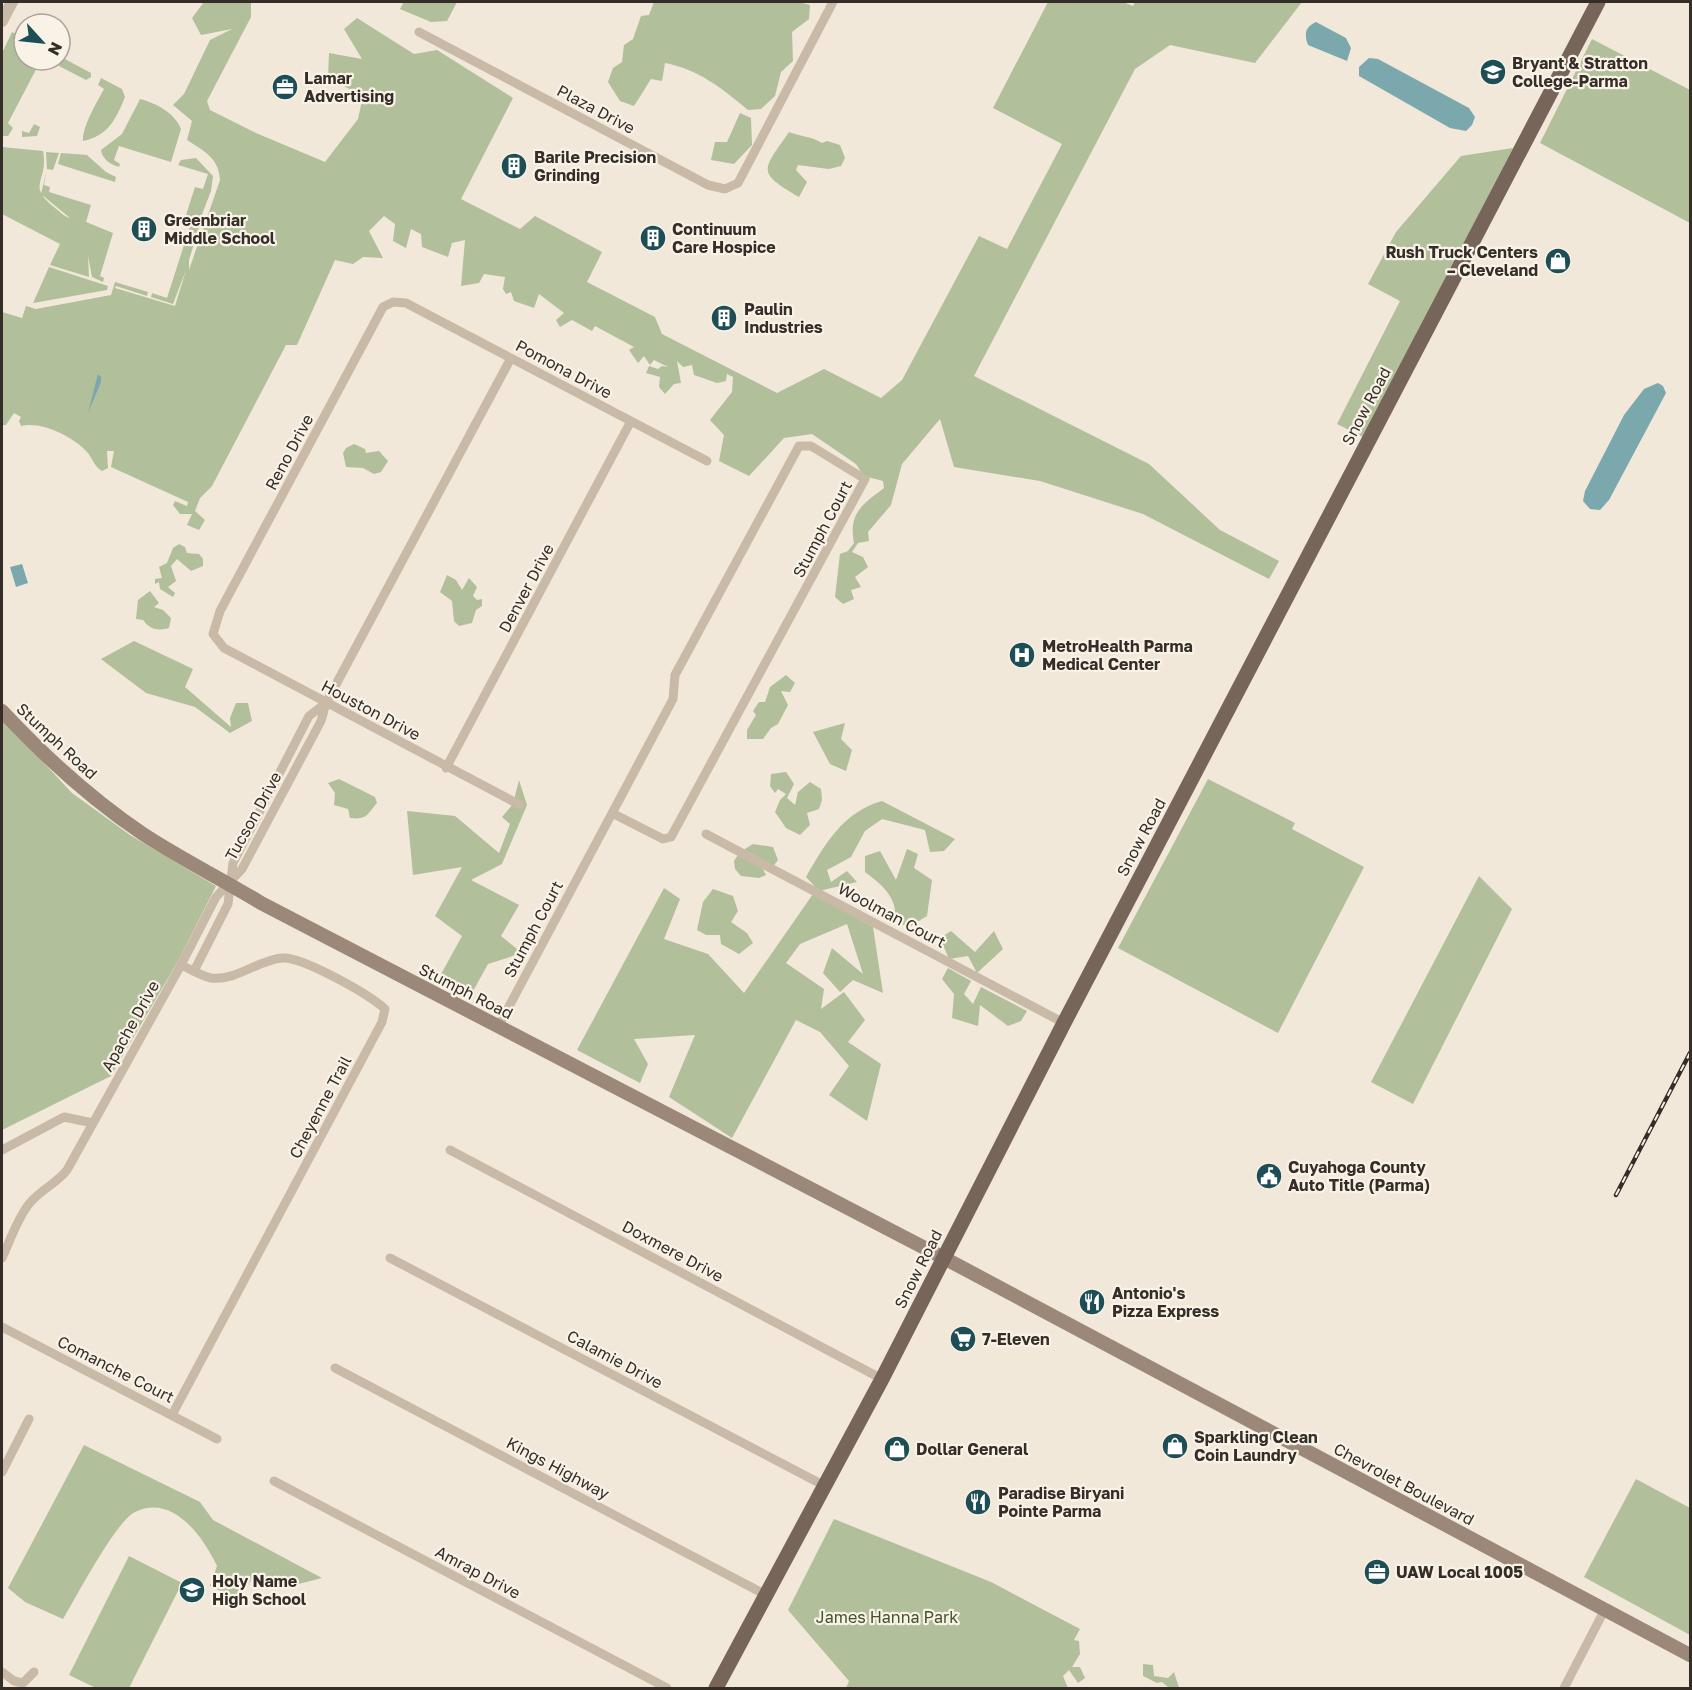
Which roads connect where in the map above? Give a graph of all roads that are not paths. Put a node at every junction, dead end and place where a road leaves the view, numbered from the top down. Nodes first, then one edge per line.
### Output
1 (12, 2) edge
2 (833, 2) edge
3 (1598, 2) edge
4 (2, 21) edge
5 (419, 32) dead end
6 (406, 303) joint
7 (511, 358) junction
8 (632, 421) junction
9 (707, 462) dead end
10 (213, 634) joint
11 (326, 703) junction
12 (2, 711) edge
13 (446, 768) junction
14 (520, 805) dead end
15 (612, 813) junction
16 (706, 834) dead end
17 (229, 883) junction
18 (181, 964) junction
19 (194, 970) junction
20 (1064, 1023) junction
21 (498, 1027) junction
22 (93, 1123) junction
23 (2, 1150) edge
24 (450, 1150) dead end
25 (2, 1258) edge
26 (390, 1258) dead end
27 (944, 1258) junction
28 (2, 1327) edge
29 (335, 1368) dead end
30 (882, 1379) junction
31 (172, 1416) junction
32 (29, 1419) dead end
33 (217, 1438) dead end
34 (2, 1472) edge
35 (274, 1481) dead end
36 (825, 1486) junction
37 (766, 1595) junction
38 (1605, 1609) junction
39 (1690, 1655) edge
40 (2, 1672) edge
41 (34, 1672) dead end
42 (667, 1689) edge
43 (716, 1689) edge
44 (1564, 1689) edge

1 - 4 street
2 - 5 street, Plaza Drive
3 - 20 main road, Snow Road
6 - 7 street, Pomona Drive
6 - 10 street, Reno Drive
7 - 8 street, Pomona Drive
7 - 11 street, Tucson Drive
8 - 9 street, Pomona Drive
8 - 13 street, Denver Drive
10 - 11 street, Houston Drive
11 - 13 street, Houston Drive
11 - 17 street, Tucson Drive
12 - 17 main road, Stumph Road
13 - 14 street, Houston Drive
15 - 15 street, Stumph Court
15 - 21 street, Stumph Court
16 - 20 street, Woolman Court
17 - 18 street, Apache Drive
17 - 19 street
17 - 21 main road, Stumph Road
18 - 19 street, Cheyenne Trail
18 - 22 street, Apache Drive
19 - 31 street, Cheyenne Trail
20 - 27 main road, Snow Road
21 - 27 main road, Stumph Road
22 - 23 street
22 - 25 street, Apache Drive
24 - 30 street, Doxmere Drive
26 - 36 street, Calamie Drive
27 - 30 main road, Snow Road
27 - 38 main road, Chevrolet Boulevard
28 - 31 street, Comanche Court
29 - 37 street, Kings Highway
30 - 36 main road, Snow Road
31 - 33 street, Comanche Court
32 - 34 street
35 - 42 street, Amrap Drive
36 - 37 main road, Snow Road
37 - 43 main road, Snow Road
38 - 39 main road, Chevrolet Boulevard
38 - 44 street
40 - 41 street

